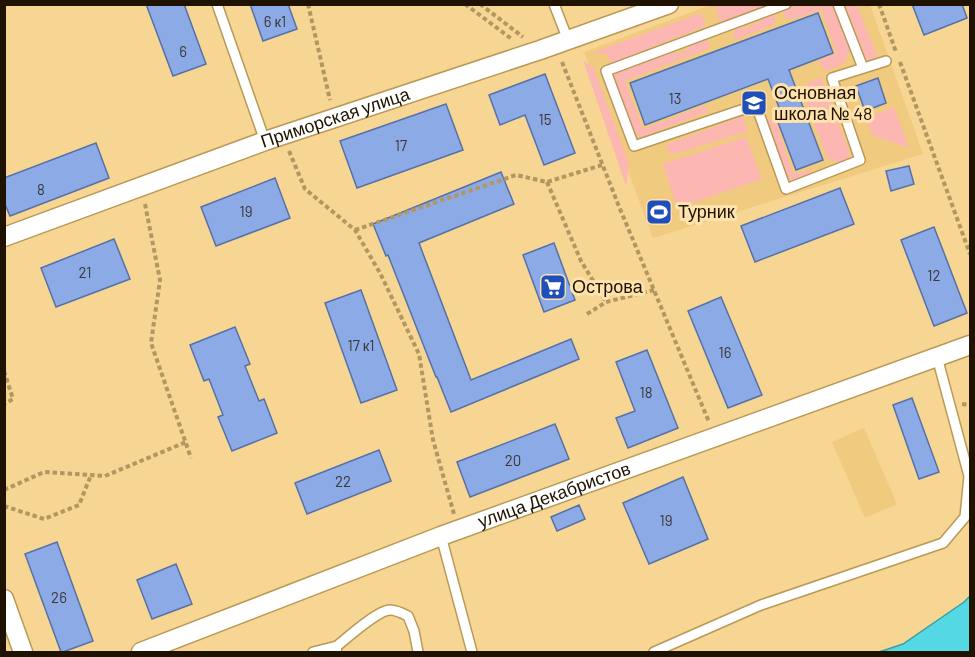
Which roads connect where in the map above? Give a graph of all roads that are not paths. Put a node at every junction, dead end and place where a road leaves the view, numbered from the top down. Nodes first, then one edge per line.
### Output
1 (217, 4) edge
2 (554, 4) edge
3 (669, 4) edge
4 (786, 4) edge
5 (838, 4) edge
6 (548, 47) junction
7 (886, 61) dead end
8 (863, 68) junction
9 (273, 138) junction
10 (4, 237) edge
11 (970, 345) edge
12 (938, 357) junction
13 (449, 533) junction
14 (4, 599) edge
15 (336, 649) edge
16 (22, 652) edge
17 (141, 652) edge
18 (313, 652) edge
19 (418, 652) edge
20 (472, 652) edge
21 (654, 652) edge

1 - 9 lane
2 - 6 lane
3 - 6 street, Приморская улица
4 - 8 lane
5 - 8 lane
6 - 9 street, Приморская улица
7 - 8 lane
9 - 10 street, Приморская улица
11 - 12 street, улица Декабристов
12 - 13 street, улица Декабристов
12 - 21 lane
13 - 17 street, улица Декабристов
13 - 20 lane
14 - 16 street
15 - 18 lane
15 - 19 lane

